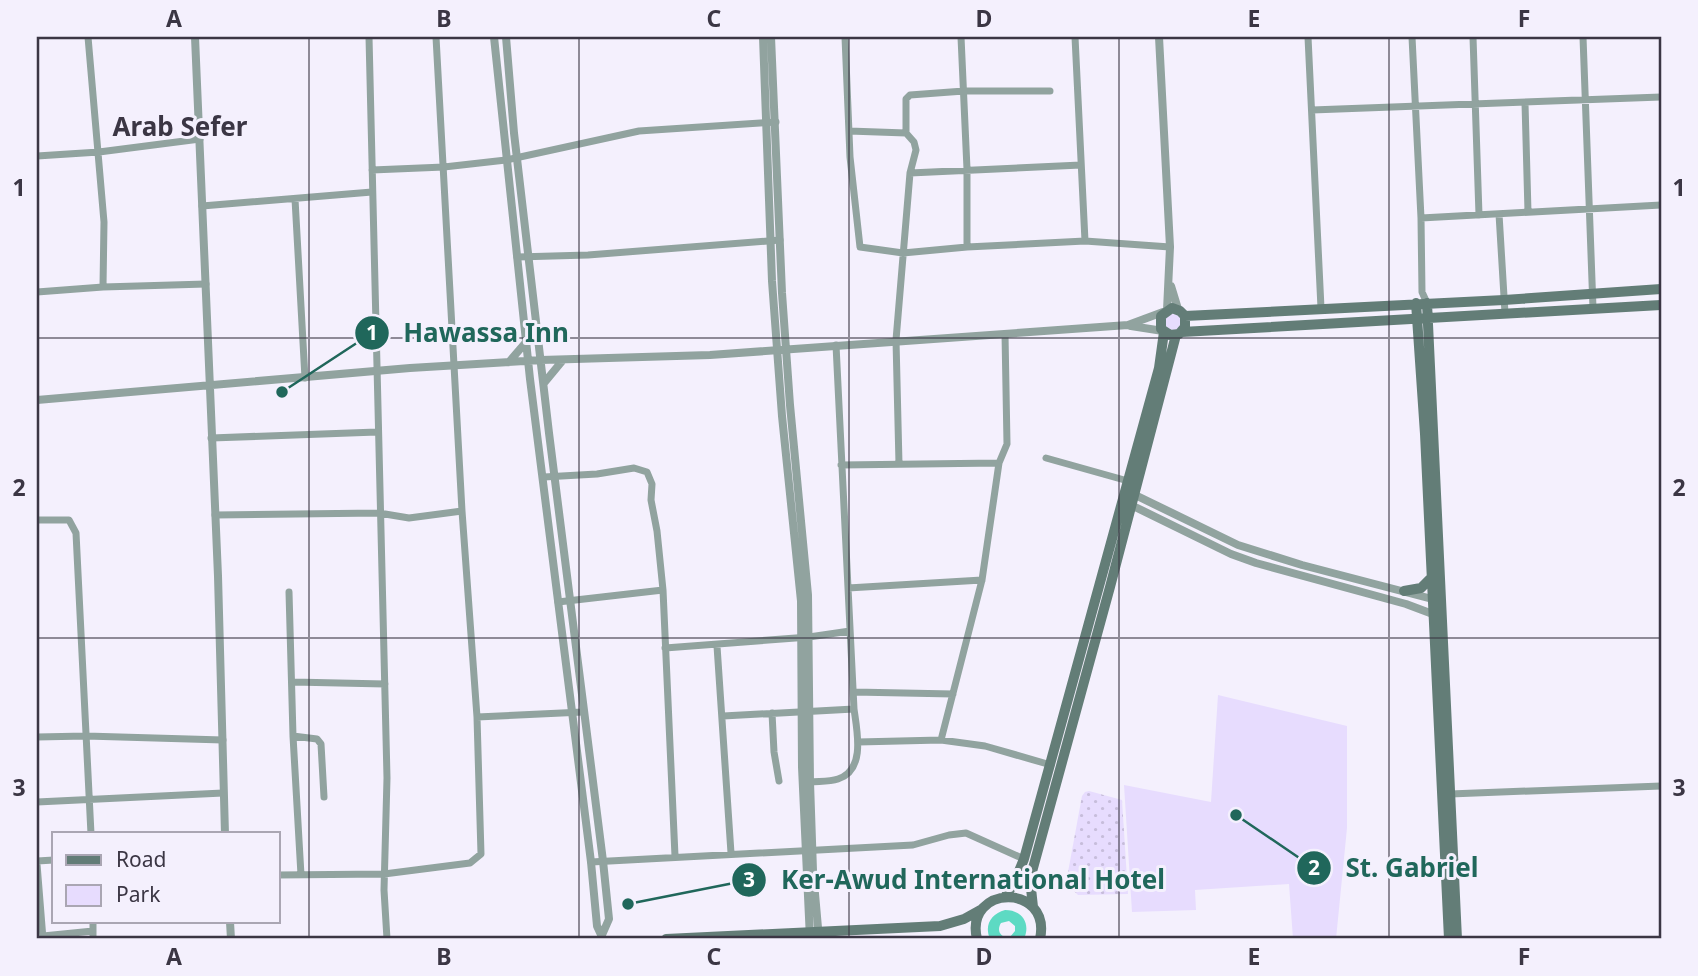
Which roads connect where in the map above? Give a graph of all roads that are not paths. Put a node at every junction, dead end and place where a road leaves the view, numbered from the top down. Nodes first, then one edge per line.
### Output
1 (88, 37) edge
2 (195, 37) edge
3 (369, 37) edge
4 (436, 37) edge
5 (494, 37) edge
6 (506, 37) edge
7 (762, 37) edge
8 (771, 37) edge
9 (845, 37) edge
10 (961, 37) edge
11 (1075, 37) edge
12 (1159, 37) edge
13 (1308, 37) edge
14 (1412, 37) edge
15 (1473, 37) edge
16 (1583, 37) edge
17 (964, 91) junction
18 (1049, 91) dead end
19 (1661, 97) edge
20 (1586, 101) junction
21 (1525, 103) junction
22 (1476, 104) junction
23 (1415, 106) junction
24 (1312, 110) junction
25 (771, 122) junction
26 (849, 131) junction
27 (906, 133) junction
28 (200, 139) junction
29 (99, 152) junction
30 (37, 156) edge
31 (518, 158) junction
32 (506, 160) junction
33 (1081, 165) junction
34 (444, 167) junction
35 (967, 169) junction
36 (372, 170) junction
37 (910, 173) junction
38 (372, 192) junction
39 (295, 199) junction
40 (1661, 205) edge
41 (202, 206) junction
42 (1591, 208) junction
43 (1528, 212) junction
44 (1499, 214) junction
45 (1479, 215) junction
46 (1421, 218) junction
47 (776, 240) junction
48 (1085, 242) junction
49 (967, 247) junction
50 (1170, 247) junction
51 (903, 253) junction
52 (517, 257) junction
53 (529, 257) junction
54 (206, 284) junction
55 (103, 287) junction
56 (1661, 289) edge
57 (37, 292) edge
58 (1593, 292) junction
59 (1504, 300) junction
60 (1421, 303) junction
61 (1661, 305) edge
62 (1321, 308) junction
63 (1593, 309) junction
64 (1173, 312) junction
65 (1504, 313) junction
66 (1422, 317) junction
67 (1128, 325) junction
68 (1164, 332) junction
69 (1179, 333) junction
70 (1005, 334) junction
71 (896, 340) junction
72 (527, 341) junction
73 (539, 341) junction
74 (836, 345) junction
75 (782, 349) junction
76 (541, 360) junction
77 (559, 360) junction
78 (529, 361) junction
79 (511, 362) junction
80 (454, 366) junction
81 (377, 372) junction
82 (305, 378) junction
83 (530, 379) junction
84 (544, 383) junction
85 (210, 385) junction
86 (37, 400) edge
87 (377, 432) junction
88 (211, 438) junction
89 (1046, 458) dead end
90 (999, 463) junction
91 (899, 464) junction
92 (841, 465) junction
93 (554, 476) junction
94 (544, 477) junction
95 (1128, 494) junction
96 (462, 511) junction
97 (379, 513) junction
98 (215, 515) junction
99 (37, 520) edge
100 (1432, 577) junction
101 (982, 579) junction
102 (848, 588) junction
103 (663, 590) junction
104 (1404, 591) junction
105 (289, 592) dead end
106 (1437, 600) junction
107 (569, 601) junction
108 (558, 602) junction
109 (1437, 616) junction
110 (850, 631) junction
111 (805, 637) junction
112 (717, 646) junction
113 (665, 649) junction
114 (293, 682) junction
115 (385, 684) junction
116 (854, 692) junction
117 (953, 694) junction
118 (854, 709) junction
119 (583, 712) junction
120 (806, 712) junction
121 (572, 713) junction
122 (772, 713) junction
123 (723, 716) junction
124 (477, 717) junction
125 (86, 736) junction
126 (293, 736) junction
127 (37, 737) edge
128 (223, 740) junction
129 (941, 740) junction
130 (858, 742) junction
131 (1051, 765) junction
132 (779, 781) dead end
133 (810, 782) junction
134 (1661, 786) edge
135 (223, 793) junction
136 (1450, 794) junction
137 (324, 797) dead end
138 (89, 800) junction
139 (37, 802) edge
140 (91, 832) edge
141 (225, 832) edge
142 (809, 849) junction
143 (731, 853) junction
144 (675, 856) junction
145 (1024, 859) junction
146 (603, 861) junction
147 (591, 862) junction
148 (37, 863) edge
149 (384, 874) junction
150 (280, 875) edge
151 (301, 875) junction
152 (1005, 897) junction
153 (1032, 907) junction
154 (982, 909) junction
155 (93, 935) edge
156 (815, 936) edge
157 (602, 937) edge
158 (43, 938) edge
159 (710, 938) edge
160 (387, 939) edge
161 (666, 939) edge
162 (977, 939) edge
163 (1040, 939) edge
164 (1449, 939) edge
165 (1457, 939) edge

1 - 29 street
2 - 28 street
3 - 36 street
4 - 34 street
5 - 32 street
6 - 31 street
7 - 25 street
8 - 25 street
9 - 26 street
10 - 17 street
11 - 33 street
12 - 50 street
13 - 24 street
14 - 23 street
15 - 22 street
16 - 20 street
17 - 18 street
17 - 27 street
17 - 35 street
19 - 20 street
20 - 21 street
20 - 42 street
21 - 22 street
21 - 43 street
22 - 23 street
22 - 45 street
23 - 24 street
23 - 46 street
24 - 62 street
25 - 31 street
25 - 47 street
26 - 27 street
26 - 51 street
27 - 37 street
28 - 29 street
28 - 41 street
29 - 30 street
29 - 55 street
31 - 32 street
31 - 53 street
32 - 34 street
32 - 52 street
33 - 35 street
33 - 48 street
34 - 36 street
34 - 80 street
35 - 37 street
35 - 49 street
36 - 38 street
37 - 51 street
38 - 39 street
38 - 81 street
39 - 41 street
39 - 82 street
40 - 42 street
41 - 54 street
42 - 43 street
42 - 58 street
43 - 44 street
44 - 45 street
44 - 59 street
45 - 46 street
46 - 60 street
47 - 53 street
47 - 75 street
48 - 49 street
48 - 50 street
49 - 51 street
50 - 64 street
51 - 71 street
52 - 53 street
52 - 72 street
53 - 73 street
54 - 55 street
54 - 85 street
55 - 57 street
56 - 58 main road
58 - 59 main road
58 - 63 street
59 - 60 main road
59 - 65 street
60 - 62 main road
60 - 66 main road
61 - 63 main road
62 - 64 main road
63 - 65 main road
64 - 67 street
64 - 68 main road
64 - 69 main road
65 - 66 main road
66 - 69 main road
66 - 100 main road
66 - 106 main road
67 - 68 street
67 - 70 street
68 - 69 main road
68 - 95 main road
69 - 95 main road
70 - 71 street
70 - 90 street
71 - 74 street
71 - 91 street
72 - 78 street
72 - 79 street
73 - 76 street
73 - 77 street
74 - 75 street
74 - 92 street
75 - 77 street
75 - 111 street
76 - 77 street
76 - 78 street
76 - 84 street
77 - 84 street
78 - 79 street
78 - 83 street
79 - 80 street
79 - 83 street
80 - 81 street
80 - 96 street
81 - 82 street
81 - 87 street
82 - 85 street
83 - 94 street
84 - 93 street
85 - 86 street
85 - 88 street
87 - 88 street
87 - 97 street
88 - 98 street
89 - 95 street
90 - 91 street
90 - 101 street
91 - 92 street
92 - 102 street
93 - 94 street
93 - 103 street
93 - 107 street
94 - 108 street
95 - 104 street
95 - 109 street
95 - 131 main road
95 - 153 main road
96 - 97 street
96 - 124 street
97 - 98 street
97 - 115 street
98 - 128 street
99 - 125 street
100 - 104 main road
100 - 106 main road
101 - 102 street
101 - 117 street
102 - 110 street
103 - 107 street
103 - 113 street
104 - 106 street
105 - 114 street
106 - 109 main road
107 - 108 street
107 - 119 street
108 - 121 street
109 - 136 main road
109 - 164 main road
110 - 111 street
110 - 116 street
111 - 112 street
111 - 120 street
112 - 113 street
112 - 123 street
113 - 144 street
114 - 115 street
114 - 126 street
115 - 149 street
116 - 117 street
116 - 118 street
117 - 129 street
118 - 120 street
118 - 130 street
119 - 121 street
119 - 146 street
120 - 122 street
120 - 133 street
120 - 142 street
121 - 124 street
121 - 147 street
122 - 123 street
122 - 132 street
123 - 143 street
124 - 149 street
125 - 127 street
125 - 128 street
125 - 138 street
126 - 137 street
126 - 151 street
128 - 135 street
129 - 130 street
129 - 131 street
130 - 133 street
131 - 145 main road
133 - 142 street
134 - 136 street
135 - 138 street
135 - 141 street
136 - 165 main road
138 - 139 street
138 - 140 street
142 - 143 street
142 - 145 street
142 - 156 street
143 - 144 street
144 - 146 street
145 - 152 main road
146 - 147 street
146 - 157 street
147 - 157 street
148 - 158 street
149 - 151 street
149 - 160 street
150 - 151 street
152 - 153 main road
152 - 154 main road
153 - 163 main road
154 - 156 main road
154 - 162 main road
155 - 158 street
156 - 159 main road
159 - 161 main road

